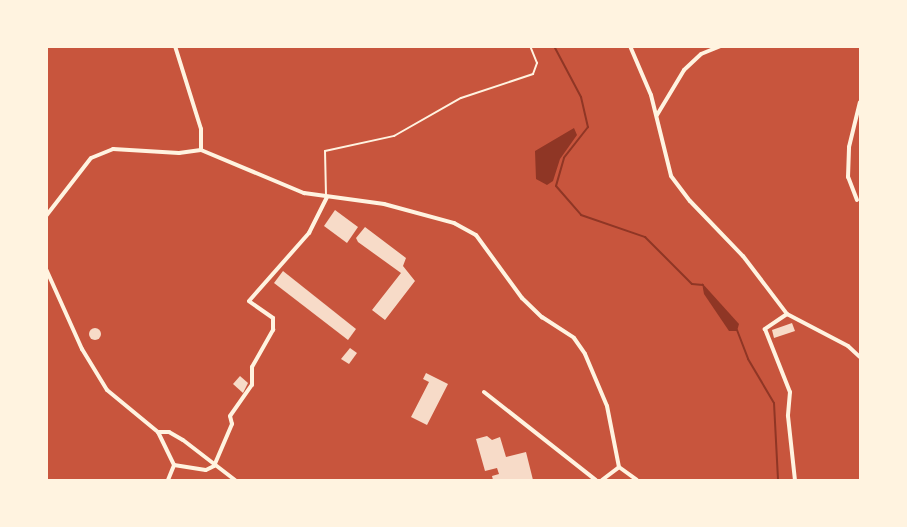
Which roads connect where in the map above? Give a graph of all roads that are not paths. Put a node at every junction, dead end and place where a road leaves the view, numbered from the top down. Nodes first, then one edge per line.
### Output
1 (175, 46) edge
2 (530, 46) edge
3 (630, 46) edge
4 (721, 46) edge
5 (861, 102) edge
6 (657, 116) junction
7 (201, 150) junction
8 (327, 197) junction
9 (857, 200) dead end
10 (46, 216) edge
11 (46, 269) edge
12 (787, 314) junction
13 (861, 357) edge
14 (484, 392) dead end
15 (158, 432) junction
16 (174, 465) junction
17 (214, 466) junction
18 (619, 467) junction
19 (168, 480) edge
20 (235, 480) edge
21 (596, 480) edge
22 (602, 480) edge
23 (637, 480) edge
24 (795, 480) edge

1 - 7 street
2 - 8 lane
3 - 6 street
4 - 6 street
5 - 9 street
6 - 12 street
7 - 8 street
7 - 10 street
8 - 17 street
8 - 18 street
11 - 15 street
12 - 13 street
12 - 24 street
14 - 21 street
15 - 16 street
15 - 17 street
16 - 17 street
16 - 19 street
17 - 20 street
18 - 22 street
18 - 23 street

